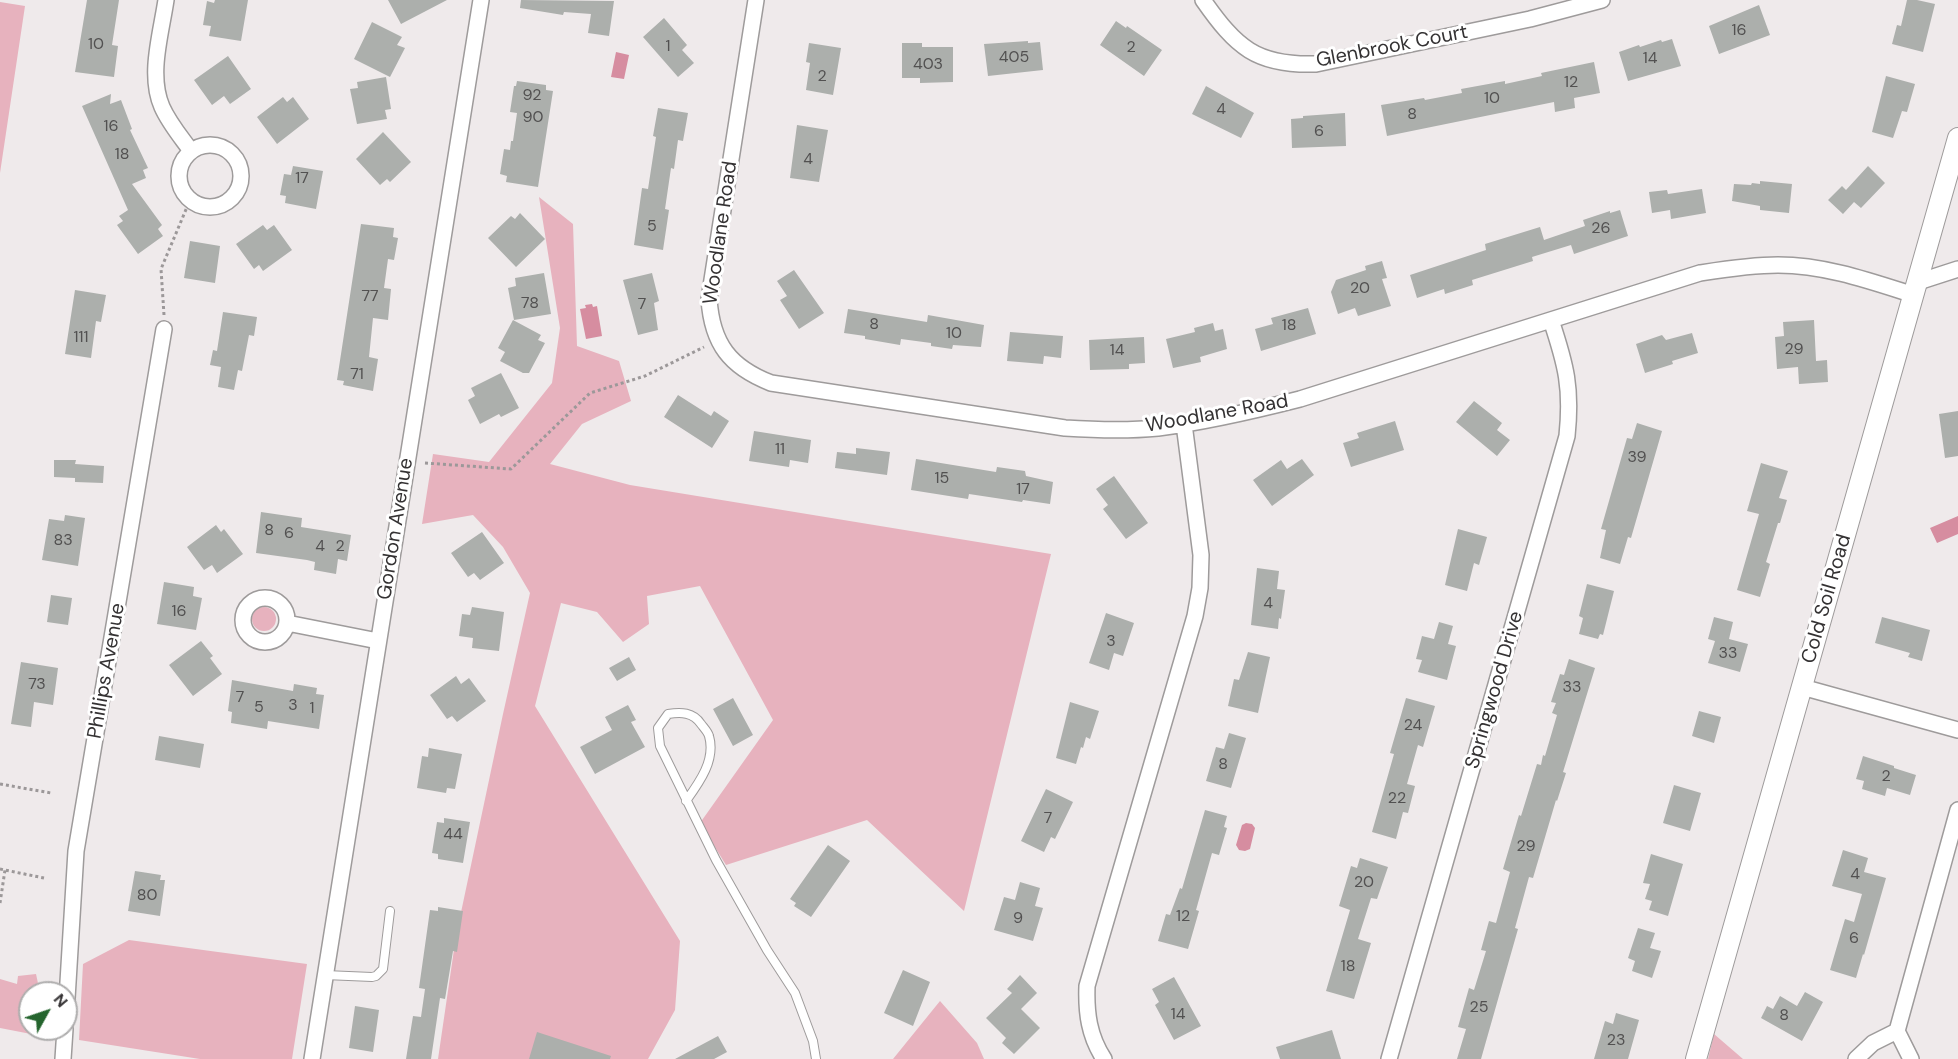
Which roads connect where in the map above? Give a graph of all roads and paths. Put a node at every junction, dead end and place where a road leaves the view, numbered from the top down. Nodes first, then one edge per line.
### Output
1 (166, 0) edge
2 (482, 0) edge
3 (756, 0) edge
4 (1203, 0) edge
5 (1602, 0) edge
6 (1958, 138) edge
7 (191, 151) junction
8 (190, 200) junction
9 (1958, 269) edge
10 (1916, 289) junction
11 (1551, 320) junction
12 (165, 329) joint
13 (704, 347) dead end
14 (1184, 424) junction
15 (425, 463) dead end
16 (287, 623) dead end
17 (378, 641) junction
18 (1802, 687) junction
19 (1958, 730) edge
20 (0, 784) edge
21 (51, 793) dead end
22 (686, 801) junction
23 (1958, 810) edge
24 (0, 869) edge
25 (5, 870) junction
26 (44, 878) dead end
27 (0, 903) edge
28 (390, 911) dead end
29 (325, 975) junction
30 (68, 981) edge
31 (1897, 1031) junction
32 (64, 1041) edge
33 (63, 1059) edge
34 (312, 1059) edge
35 (816, 1059) edge
36 (1104, 1059) edge
37 (1389, 1059) edge
38 (1696, 1059) edge
39 (1856, 1059) edge
40 (1911, 1059) edge

1 - 7 street
2 - 17 street, Gordon Avenue
3 - 14 street, Woodlane Road
4 - 5 street, Glenbrook Court
6 - 10 street, Cold Soil Road
7 - 8 street
7 - 8 street
8 - 12 path
9 - 10 street
10 - 11 street, Woodlane Road
10 - 18 street, Cold Soil Road
11 - 14 street, Woodlane Road
11 - 37 street, Springwood Drive
12 - 30 street, Phillips Avenue
13 - 15 path
14 - 36 street
16 - 17 street
17 - 29 street, Gordon Avenue
18 - 19 street
18 - 38 street, Cold Soil Road
20 - 21 path
22 - 22 lane
22 - 35 lane
23 - 31 street
24 - 25 path
25 - 26 path
25 - 27 path
28 - 29 lane
29 - 34 street, Gordon Avenue
31 - 39 street
31 - 40 street
32 - 33 street

